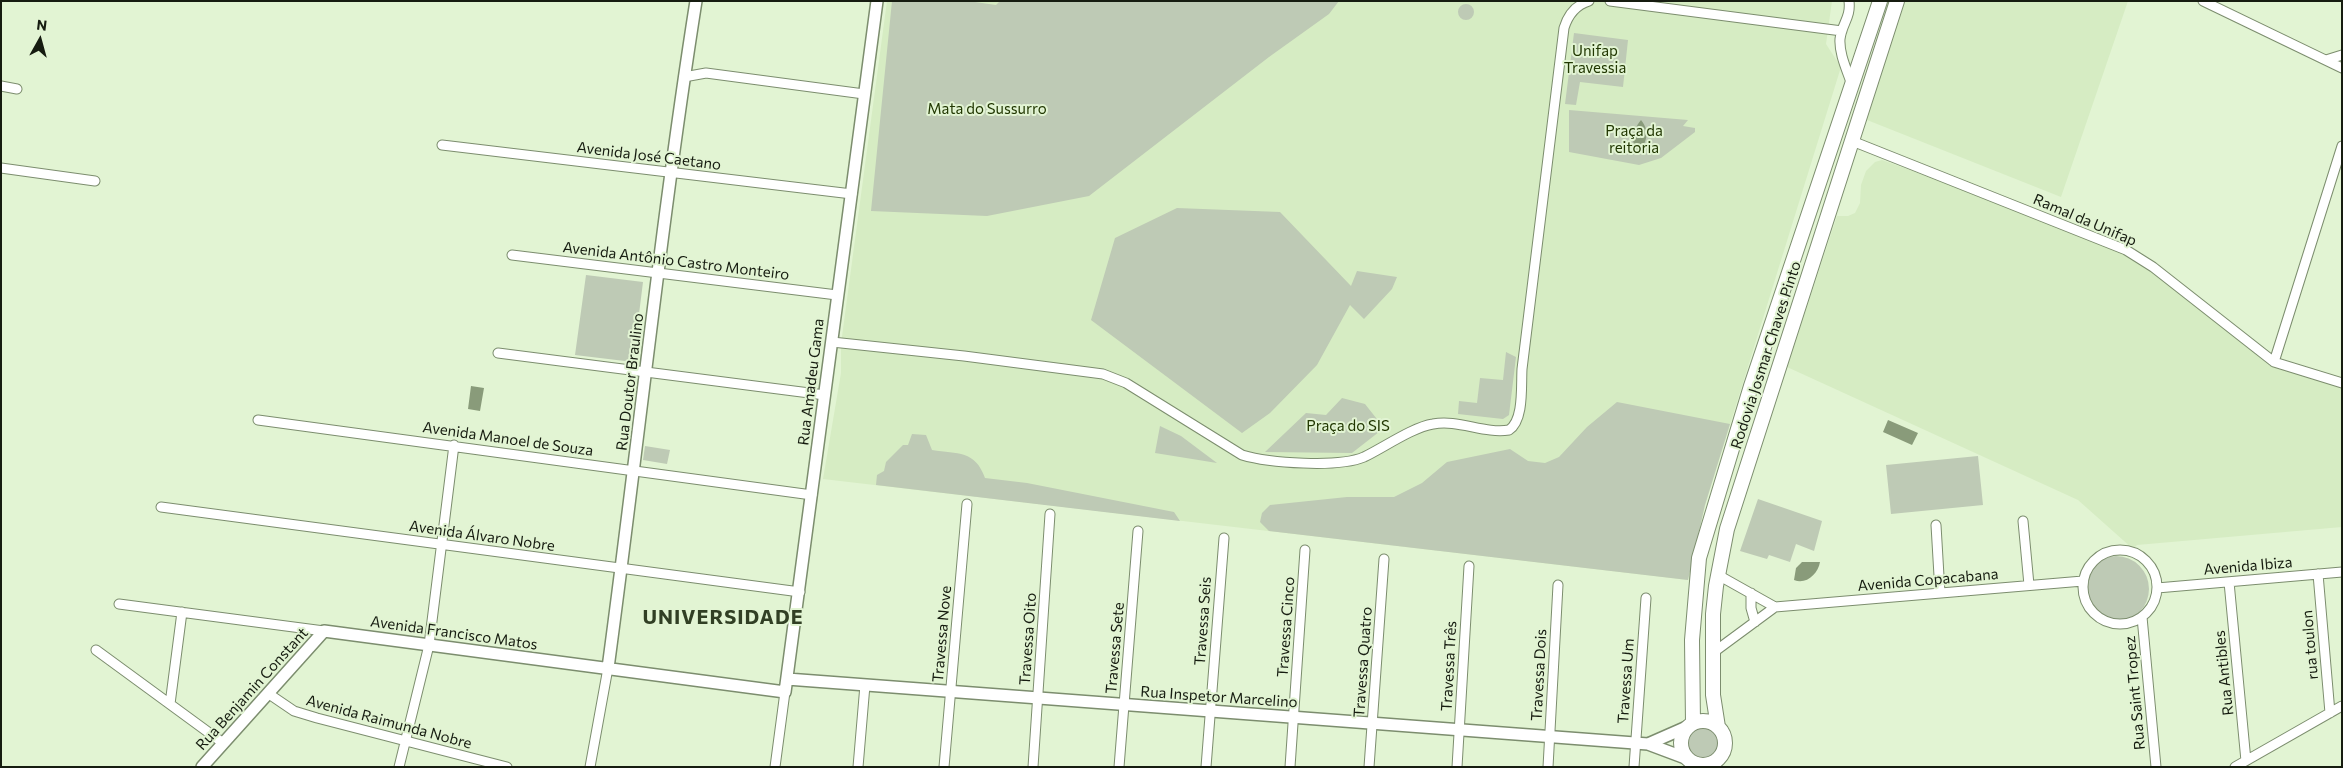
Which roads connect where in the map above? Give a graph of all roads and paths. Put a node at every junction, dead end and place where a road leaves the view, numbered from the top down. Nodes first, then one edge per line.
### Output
1 (696, 1) edge
2 (877, 1) edge
3 (1589, 1) edge
4 (1610, 1) edge
5 (1849, 1) edge
6 (1880, 1) edge
7 (1897, 1) edge
8 (2203, 1) edge
9 (1842, 31) junction
10 (2342, 55) edge
11 (2326, 60) junction
12 (2342, 68) edge
13 (684, 77) junction
14 (1852, 85) junction
15 (1, 86) edge
16 (17, 88) dead end
17 (864, 94) junction
18 (1852, 141) junction
19 (442, 145) dead end
20 (2342, 146) edge
21 (1, 168) edge
22 (670, 172) junction
23 (95, 182) dead end
24 (852, 194) junction
25 (512, 255) dead end
26 (658, 273) junction
27 (837, 295) junction
28 (832, 342) junction
29 (498, 353) dead end
30 (2274, 362) junction
31 (646, 373) junction
32 (2342, 383) edge
33 (825, 395) junction
34 (258, 420) dead end
35 (454, 445) junction
36 (635, 470) junction
37 (812, 495) junction
38 (967, 504) dead end
39 (161, 507) dead end
40 (1050, 514) dead end
41 (2023, 521) dead end
42 (1936, 524) dead end
43 (1138, 531) dead end
44 (1224, 538) dead end
45 (441, 545) junction
46 (1305, 550) dead end
47 (1384, 558) dead end
48 (1469, 566) dead end
49 (621, 569) junction
50 (2342, 572) edge
51 (2318, 574) junction
52 (1718, 575) junction
53 (2083, 581) junction
54 (2229, 582) junction
55 (1558, 585) dead end
56 (2029, 586) junction
57 (2157, 588) junction
58 (800, 592) junction
59 (1751, 593) junction
60 (1940, 593) junction
61 (1646, 598) dead end
62 (119, 604) dead end
63 (1776, 607) junction
64 (182, 612) junction
65 (2142, 617) junction
66 (1755, 622) junction
67 (324, 631) junction
68 (429, 645) junction
69 (96, 650) dead end
70 (1714, 652) junction
71 (608, 668) junction
72 (787, 679) junction
73 (865, 685) junction
74 (951, 691) junction
75 (785, 692) junction
76 (269, 694) junction
77 (1037, 698) junction
78 (170, 704) junction
79 (1124, 704) junction
80 (2342, 706) edge
81 (1210, 711) junction
82 (2330, 713) junction
83 (1294, 717) junction
84 (1372, 723) junction
85 (1691, 725) junction
86 (1718, 727) junction
87 (1459, 730) junction
88 (1550, 737) junction
89 (406, 740) junction
90 (223, 743) junction
91 (1635, 743) junction
92 (1648, 744) junction
93 (1723, 752) junction
94 (2246, 760) junction
95 (1692, 763) edge
96 (206, 766) edge
97 (399, 767) edge
98 (507, 767) edge
99 (590, 767) edge
100 (775, 767) edge
101 (858, 767) edge
102 (944, 767) edge
103 (1032, 767) edge
104 (1119, 767) edge
105 (1206, 767) edge
106 (1290, 767) edge
107 (1369, 767) edge
108 (1457, 767) edge
109 (1548, 767) edge
110 (1634, 767) edge
111 (1722, 767) edge
112 (2156, 767) edge
113 (2235, 767) edge

1 - 13 street, Rua Doutor Braulino
2 - 17 street, Rua Amadeu Gama
3 - 28 street
4 - 9 street
5 - 9 street
6 - 14 main road, Rodovia Josmar Chaves Pinto
7 - 18 main road, Rodovia Josmar Chaves Pinto
8 - 11 street
9 - 14 street
10 - 11 street
11 - 12 street
13 - 17 street
13 - 22 street, Rua Doutor Braulino
14 - 85 main road, Rodovia Josmar Chaves Pinto
15 - 16 street
17 - 24 street, Rua Amadeu Gama
18 - 30 street, Ramal da Unifap
18 - 52 main road, Rodovia Josmar Chaves Pinto
19 - 22 street, Avenida José Caetano
20 - 30 street
21 - 23 street
22 - 24 street, Avenida José Caetano
22 - 26 street, Rua Doutor Braulino
24 - 27 street, Rua Amadeu Gama
25 - 26 street, Avenida Antônio Castro Monteiro
26 - 27 street, Avenida Antônio Castro Monteiro
26 - 31 street, Rua Doutor Braulino
27 - 28 street, Rua Amadeu Gama
28 - 33 street, Rua Amadeu Gama
29 - 31 street
30 - 32 street, Ramal da Unifap
31 - 33 street
31 - 36 street, Rua Doutor Braulino
33 - 37 street, Rua Amadeu Gama
34 - 35 street, Avenida Manoel de Souza
35 - 36 street, Avenida Manoel de Souza
35 - 45 street
36 - 37 street, Avenida Manoel de Souza
36 - 49 street, Rua Doutor Braulino
37 - 58 street, Rua Amadeu Gama
38 - 74 street, Travessa Nove
39 - 45 street, Avenida Álvaro Nobre
40 - 77 street, Travessa Oito
41 - 56 street
42 - 60 street
43 - 79 street, Travessa Sete
44 - 81 street, Travessa Seis
45 - 49 street, Avenida Álvaro Nobre
45 - 68 street
46 - 83 street, Travessa Cinco
47 - 84 street, Travessa Quatro
48 - 87 street, Travessa Três
49 - 58 street, Avenida Álvaro Nobre
49 - 71 street, Rua Doutor Braulino
50 - 51 street, Avenida Ibiza
51 - 54 street, Avenida Ibiza
51 - 82 street, rua toulon
52 - 59 street
52 - 70 main road, Rodovia Josmar Chaves Pinto
53 - 56 street, Avenida Copacabana
53 - 57 street
53 - 65 street
54 - 57 street, Avenida Ibiza
54 - 94 street, Rua Antibles
55 - 88 street, Travessa Dois
56 - 60 street, Avenida Copacabana
57 - 65 street
58 - 72 street, Rua Amadeu Gama
59 - 63 street
59 - 66 street
60 - 63 street, Avenida Copacabana
61 - 91 street, Travessa Um
62 - 64 street, Avenida Francisco Matos
63 - 66 street
64 - 67 street, Avenida Francisco Matos
64 - 78 street
65 - 112 street, Rua Saint Tropez
66 - 70 street
67 - 68 street, Avenida Francisco Matos
67 - 76 street, Rua Benjamin Constant
68 - 71 street, Avenida Francisco Matos
68 - 89 street
69 - 78 street
70 - 86 main road, Rodovia Josmar Chaves Pinto
71 - 75 street, Avenida Francisco Matos
71 - 99 street, Rua Doutor Braulino
72 - 73 street, Rua Inspetor Marcelino
72 - 75 street, Rua Amadeu Gama
73 - 74 street, Rua Inspetor Marcelino
73 - 101 street
74 - 77 street, Rua Inspetor Marcelino
74 - 102 street, Travessa Nove
75 - 100 street, Rua Amadeu Gama
76 - 89 street, Avenida Raimunda Nobre
76 - 90 street, Rua Benjamin Constant
77 - 79 street, Rua Inspetor Marcelino
77 - 103 street, Travessa Oito
78 - 90 street
79 - 81 street, Rua Inspetor Marcelino
79 - 104 street, Travessa Sete
80 - 82 street
81 - 83 street, Rua Inspetor Marcelino
81 - 105 street, Travessa Seis
82 - 94 street
83 - 84 street, Rua Inspetor Marcelino
83 - 106 street, Travessa Cinco
84 - 87 street, Rua Inspetor Marcelino
84 - 107 street, Travessa Quatro
85 - 86 main road
85 - 92 street, Rua Inspetor Marcelino
85 - 95 main road, Rodovia Josmar Chaves Pinto
86 - 93 main road, Rodovia Josmar Chaves Pinto
87 - 88 street, Rua Inspetor Marcelino
87 - 108 street, Travessa Três
88 - 91 street, Rua Inspetor Marcelino
88 - 109 street, Travessa Dois
89 - 97 street
89 - 98 street, Avenida Raimunda Nobre
90 - 96 street, Rua Benjamin Constant
91 - 92 street, Rua Inspetor Marcelino
91 - 110 street, Travessa Um
92 - 95 street, Rua Inspetor Marcelino
93 - 95 main road
93 - 111 main road, Rodovia Josmar Chaves Pinto
94 - 113 street

